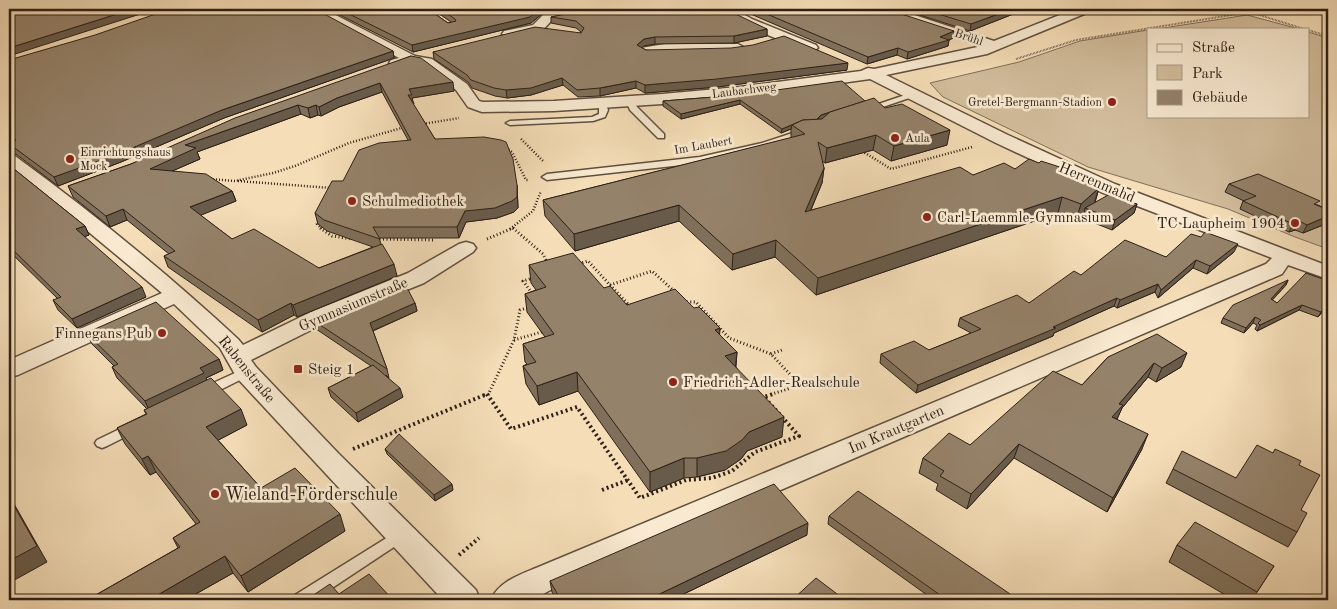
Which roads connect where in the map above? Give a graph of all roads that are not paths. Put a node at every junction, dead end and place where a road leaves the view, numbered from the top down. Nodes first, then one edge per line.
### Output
1 (315, 9) edge
2 (726, 9) edge
3 (886, 9) edge
4 (1085, 9) edge
5 (587, 11) edge
6 (537, 28) junction
7 (559, 30) edge
8 (500, 36) edge
9 (785, 37) junction
10 (764, 43) edge
11 (749, 46) edge
12 (996, 46) junction
13 (437, 52) edge
14 (646, 52) edge
15 (826, 54) edge
16 (411, 59) junction
17 (852, 65) dead end
18 (379, 69) edge
19 (872, 74) junction
20 (914, 95) junction
21 (630, 101) junction
22 (602, 104) junction
23 (859, 112) edge
24 (510, 123) dead end
25 (817, 130) edge
26 (661, 136) dead end
27 (9, 160) edge
28 (547, 177) road end
29 (466, 248) road end
30 (1284, 257) junction
31 (1328, 273) edge
32 (177, 294) junction
33 (242, 364) junction
34 (9, 369) edge
35 (195, 397) edge
36 (144, 422) edge
37 (102, 443) dead end
38 (401, 535) junction
39 (301, 600) edge
40 (464, 600) edge
41 (507, 600) edge

1 - 16 street, Laubachweg
2 - 9 street
3 - 12 street, Brühl
4 - 12 street, Laubachweg
5 - 6 street
6 - 7 street
6 - 8 street
9 - 10 street
9 - 15 street
11 - 14 street
12 - 19 street, Laubachweg
13 - 16 street
16 - 18 street
16 - 22 street, Laubachweg
17 - 19 street, Herrenmahd
19 - 20 street, Herrenmahd
19 - 21 street, Laubachweg
20 - 23 lane
20 - 30 street, Herrenmahd
21 - 22 street, Laubachweg
21 - 26 lane
22 - 24 lane
25 - 28 lane, Im Laubert
27 - 32 street, Rabenstraße
29 - 33 street, Gymnasiumstraße
30 - 31 street, Herrenmahd
30 - 41 street, Im Krautgarten
32 - 33 street, Rabenstraße
32 - 34 street
33 - 35 lane
33 - 38 street, Rabenstraße
36 - 37 lane
38 - 39 lane
38 - 40 street, Rabenstraße

